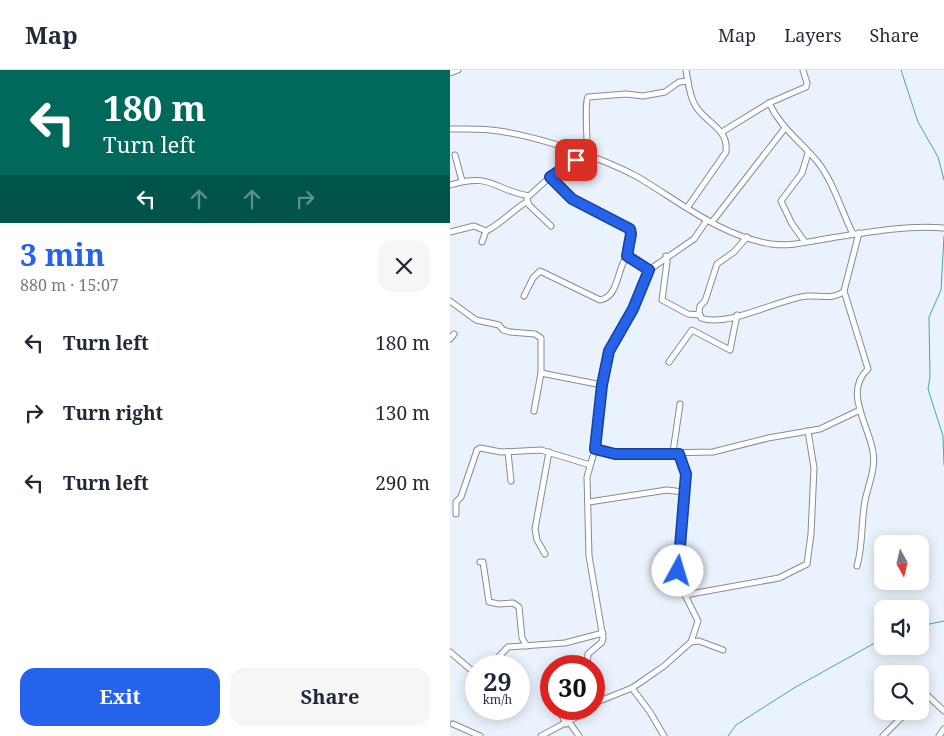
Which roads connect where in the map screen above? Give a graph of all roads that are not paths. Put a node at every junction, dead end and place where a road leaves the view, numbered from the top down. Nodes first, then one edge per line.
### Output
1 (458, 70) edge
2 (686, 70) edge
3 (803, 70) edge
4 (450, 73) edge
5 (688, 81) junction
6 (770, 103) junction
7 (785, 128) junction
8 (450, 129) edge
9 (722, 132) junction
10 (808, 153) junction
11 (584, 154) junction
12 (455, 155) dead end
13 (550, 177) junction
14 (462, 181) junction
15 (450, 185) edge
16 (527, 199) junction
17 (687, 208) junction
18 (710, 221) junction
19 (551, 226) dead end
20 (943, 228) edge
21 (486, 231) junction
22 (450, 232) edge
23 (859, 233) junction
24 (853, 234) junction
25 (747, 237) junction
26 (482, 242) dead end
27 (805, 242) junction
28 (627, 256) junction
29 (666, 256) junction
30 (649, 270) junction
31 (844, 291) junction
32 (524, 296) dead end
33 (450, 301) edge
34 (700, 315) junction
35 (738, 315) junction
36 (669, 362) dead end
37 (541, 373) junction
38 (602, 385) junction
39 (680, 404) dead end
40 (860, 410) junction
41 (534, 411) dead end
42 (808, 431) junction
43 (595, 449) junction
44 (508, 452) junction
45 (550, 452) junction
46 (676, 453) junction
47 (590, 465) junction
48 (510, 481) dead end
49 (684, 492) junction
50 (453, 502) edge
51 (589, 502) junction
52 (456, 514) dead end
53 (544, 554) dead end
54 (480, 562) dead end
55 (857, 566) dead end
56 (685, 595) junction
57 (603, 633) junction
58 (691, 642) junction
59 (527, 646) junction
60 (724, 650) dead end
61 (450, 652) edge
62 (500, 655) edge
63 (588, 655) edge
64 (465, 665) edge
65 (632, 688) junction
66 (605, 697) edge
67 (929, 697) edge
68 (944, 711) edge
69 (566, 720) edge
70 (573, 720) edge
71 (899, 720) edge
72 (568, 723) junction
73 (453, 724) dead end
74 (944, 730) edge
75 (480, 736) edge
76 (541, 736) edge
77 (579, 736) edge
78 (664, 736) edge
79 (883, 736) edge
80 (939, 736) edge

1 - 4 street
2 - 5 street
3 - 6 street
5 - 9 street
5 - 11 street
6 - 7 street
6 - 9 street
7 - 10 street
7 - 18 street
8 - 11 street
9 - 17 street
10 - 24 street
10 - 27 street
11 - 13 street
11 - 17 street
12 - 14 street
13 - 16 street
13 - 28 street
14 - 15 street
14 - 16 street
16 - 19 street
16 - 21 street
17 - 18 street
18 - 25 street
18 - 29 street
20 - 23 street
21 - 22 street
21 - 26 street
23 - 24 street
23 - 31 street
24 - 27 street
25 - 27 street
25 - 34 street
28 - 30 street
28 - 32 street
29 - 30 street
29 - 34 street
30 - 38 street
31 - 35 street
31 - 40 street
33 - 37 street
34 - 35 street
35 - 36 street
37 - 38 street
37 - 41 street
38 - 43 street
39 - 46 street
40 - 42 street
40 - 55 street
42 - 46 street
42 - 56 street
43 - 46 street
43 - 47 street
44 - 45 street
44 - 48 street
44 - 50 street
45 - 47 street
45 - 53 street
46 - 49 street
47 - 51 street
49 - 51 street
49 - 56 street
50 - 52 street
51 - 57 street
54 - 59 street
56 - 58 street
57 - 59 street
57 - 63 street
58 - 60 street
58 - 65 street
59 - 62 street
61 - 64 street
65 - 66 street
65 - 78 street
67 - 68 street
69 - 72 street
70 - 72 street
71 - 79 street
72 - 76 street
72 - 77 street
73 - 75 street
74 - 80 street

